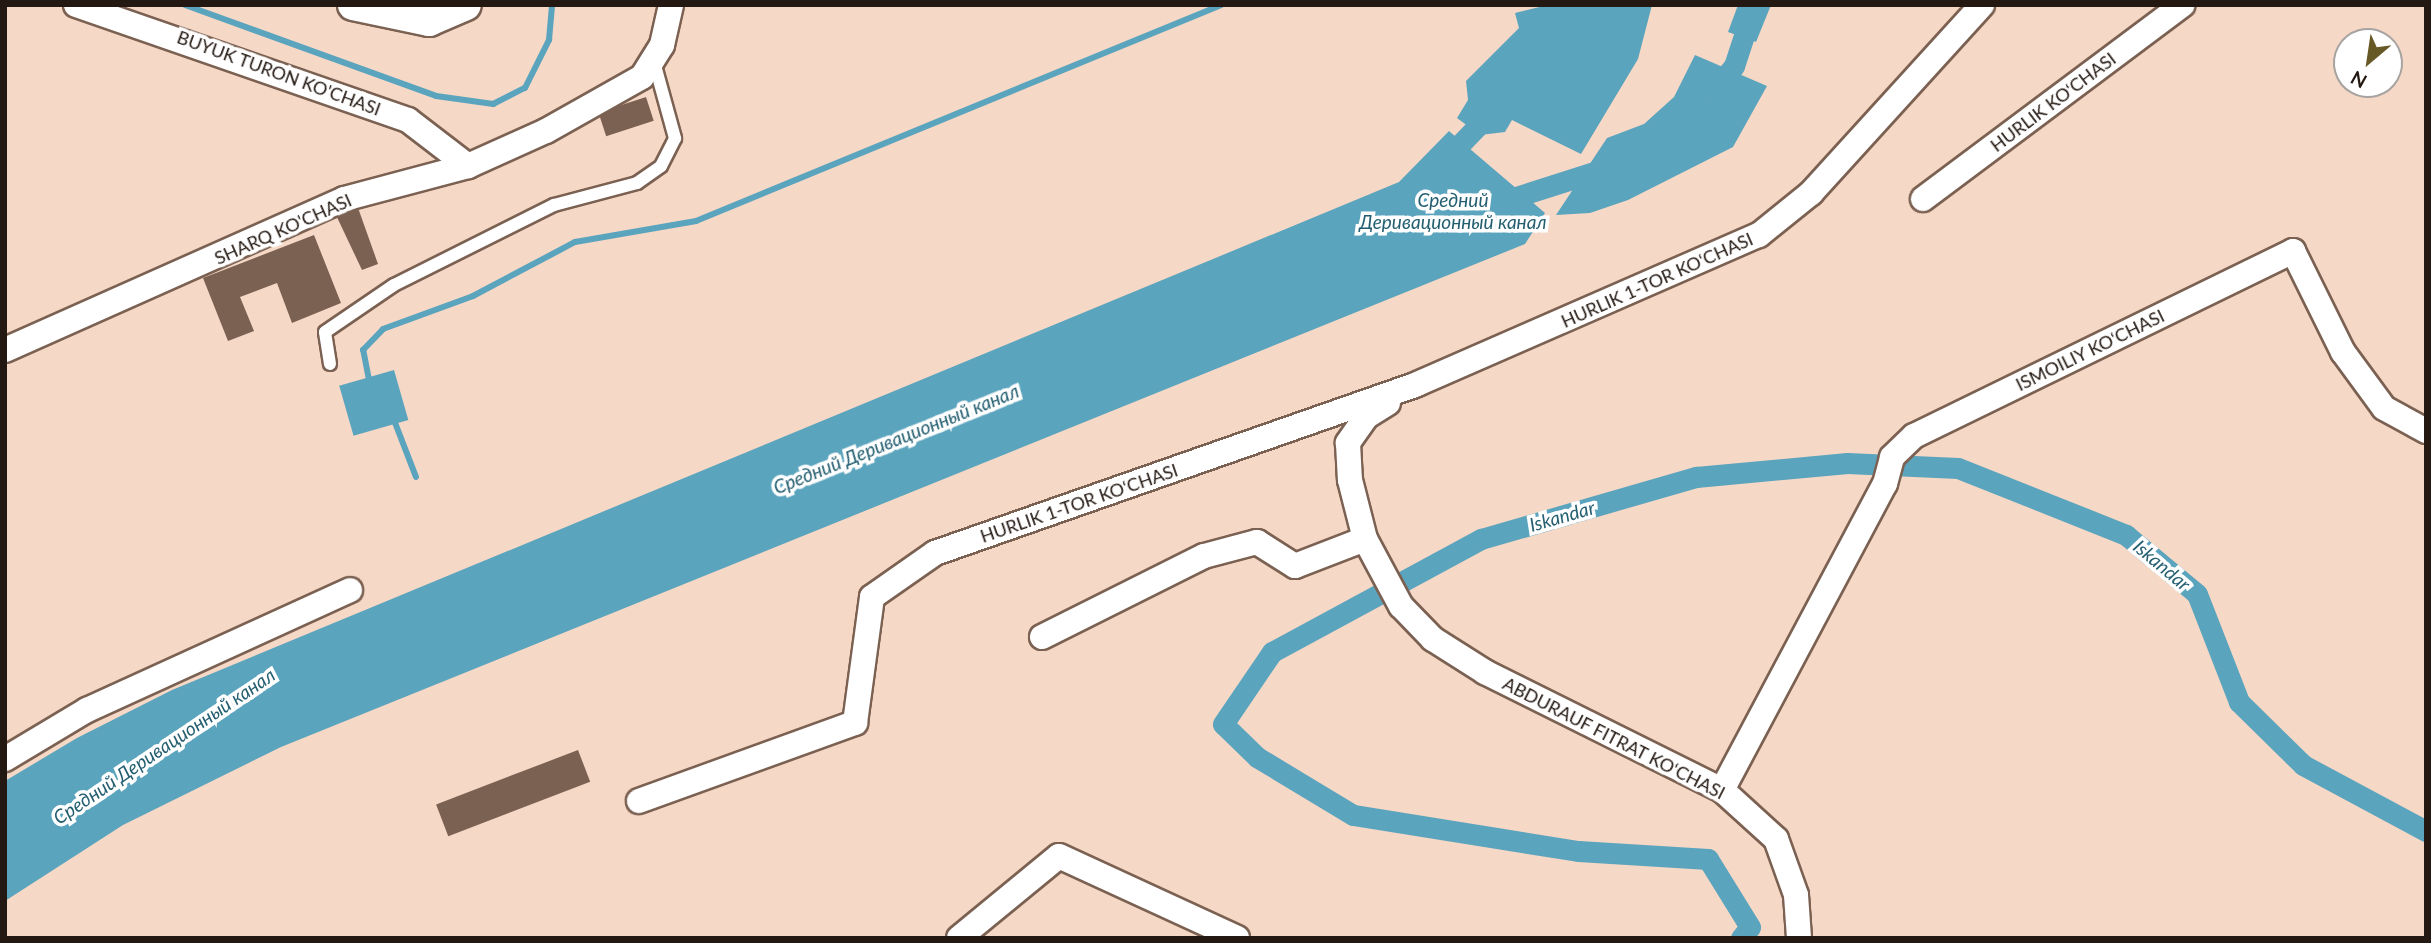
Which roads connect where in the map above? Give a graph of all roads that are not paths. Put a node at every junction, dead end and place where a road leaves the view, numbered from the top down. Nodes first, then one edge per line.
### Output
1 (76, 5) edge
2 (354, 5) edge
3 (466, 5) edge
4 (671, 5) edge
5 (1982, 5) edge
6 (2182, 5) edge
7 (658, 53) junction
8 (468, 166) junction
9 (1923, 200) dead end
10 (5, 350) edge
11 (330, 364) dead end
12 (1415, 385) junction
13 (2426, 431) edge
14 (1364, 539) junction
15 (1378, 569) joint
16 (350, 590) dead end
17 (1042, 637) dead end
18 (5, 759) edge
19 (1722, 790) junction
20 (639, 801) dead end
21 (959, 938) edge
22 (1237, 938) edge
23 (1799, 938) edge

1 - 8 street, BUYUK TURON KO'CHASI
2 - 3 street
4 - 7 street
5 - 12 street, HURLIK 1-TOR KO‘CHASI
6 - 9 street, HURLIK KO‘CHASI
7 - 8 street, SHARQ KO'CHASI
7 - 11 lane
8 - 10 street, SHARQ KO'CHASI
12 - 14 street, HURLIK 1-TOR KO‘CHASI
12 - 20 street, HURLIK 1-TOR KO‘CHASI
13 - 19 street, ISMOILIY KO‘CHASI
14 - 15 street, HURLIK 1-TOR KO‘CHASI
14 - 17 street
15 - 19 street, ABDURAUF FITRAT KO‘CHASI
16 - 18 street
19 - 23 street, ABDURAUF FITRAT KO‘CHASI
21 - 22 street

